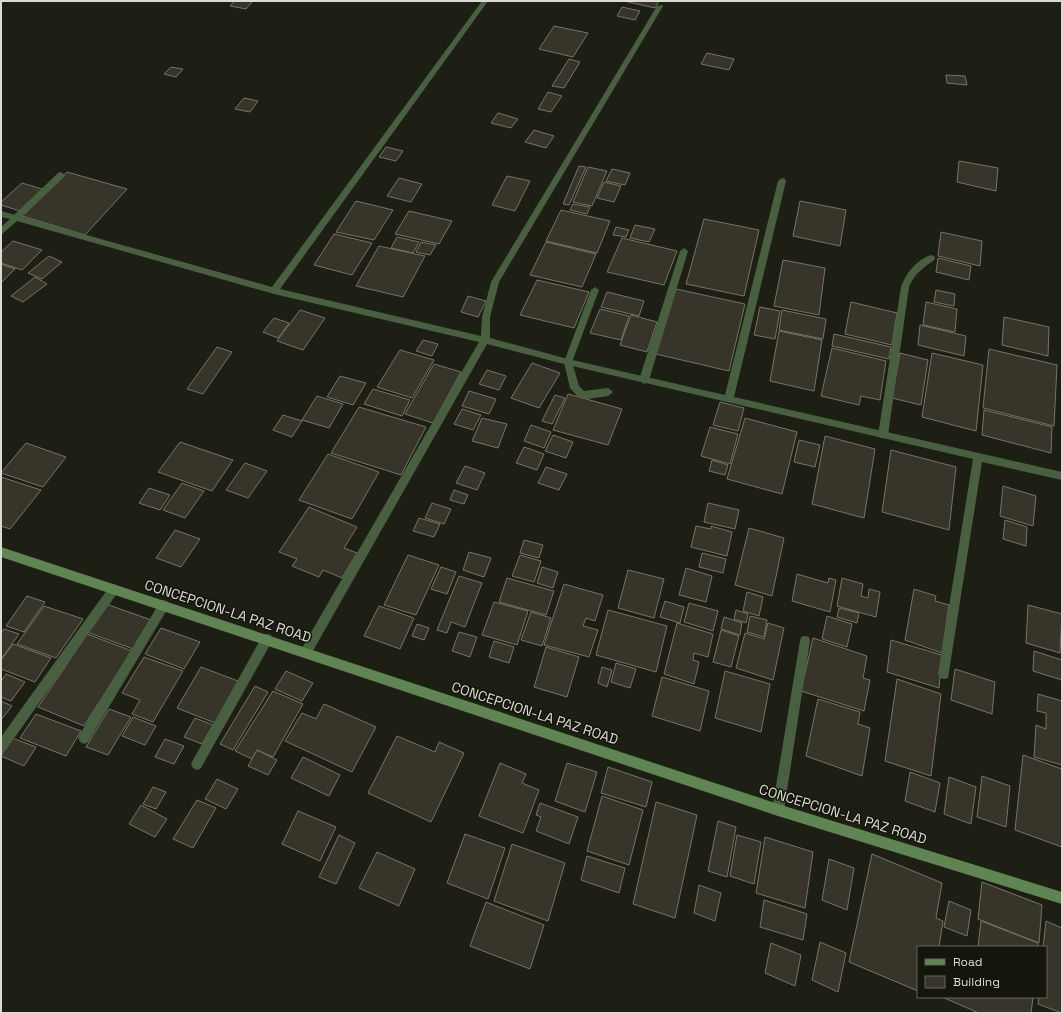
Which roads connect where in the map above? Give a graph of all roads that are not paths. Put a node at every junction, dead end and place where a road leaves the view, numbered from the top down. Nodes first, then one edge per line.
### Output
1 (485, 1) edge
2 (660, 6) dead end
3 (61, 175) dead end
4 (782, 181) dead end
5 (1, 214) edge
6 (16, 218) junction
7 (1, 232) edge
8 (684, 251) dead end
9 (931, 258) dead end
10 (274, 290) junction
11 (595, 290) dead end
12 (486, 340) junction
13 (568, 362) junction
14 (644, 380) junction
15 (608, 392) dead end
16 (729, 398) junction
17 (883, 435) junction
18 (978, 457) junction
19 (1062, 476) edge
20 (1, 552) edge
21 (114, 588) junction
22 (164, 605) junction
23 (267, 639) junction
24 (805, 641) dead end
25 (306, 652) junction
26 (944, 674) dead end
27 (84, 738) dead end
28 (1, 747) edge
29 (197, 764) dead end
30 (778, 810) junction
31 (1062, 898) edge

1 - 10 street
2 - 12 street
3 - 6 street
4 - 16 street
5 - 6 street
6 - 7 street
6 - 10 street
8 - 14 street
9 - 17 street
10 - 12 street
11 - 13 street
12 - 13 street
12 - 25 street
13 - 14 street
13 - 15 street
14 - 16 street
16 - 17 street
17 - 18 street
18 - 19 street
18 - 26 street
20 - 21 main road, CONCEPCION-LA PAZ ROAD
21 - 22 main road, CONCEPCION-LA PAZ ROAD
21 - 28 street
22 - 23 main road, CONCEPCION-LA PAZ ROAD
22 - 27 street
23 - 25 main road, CONCEPCION-LA PAZ ROAD
23 - 29 street
24 - 30 street
25 - 30 main road, CONCEPCION-LA PAZ ROAD
30 - 31 main road, CONCEPCION-LA PAZ ROAD

